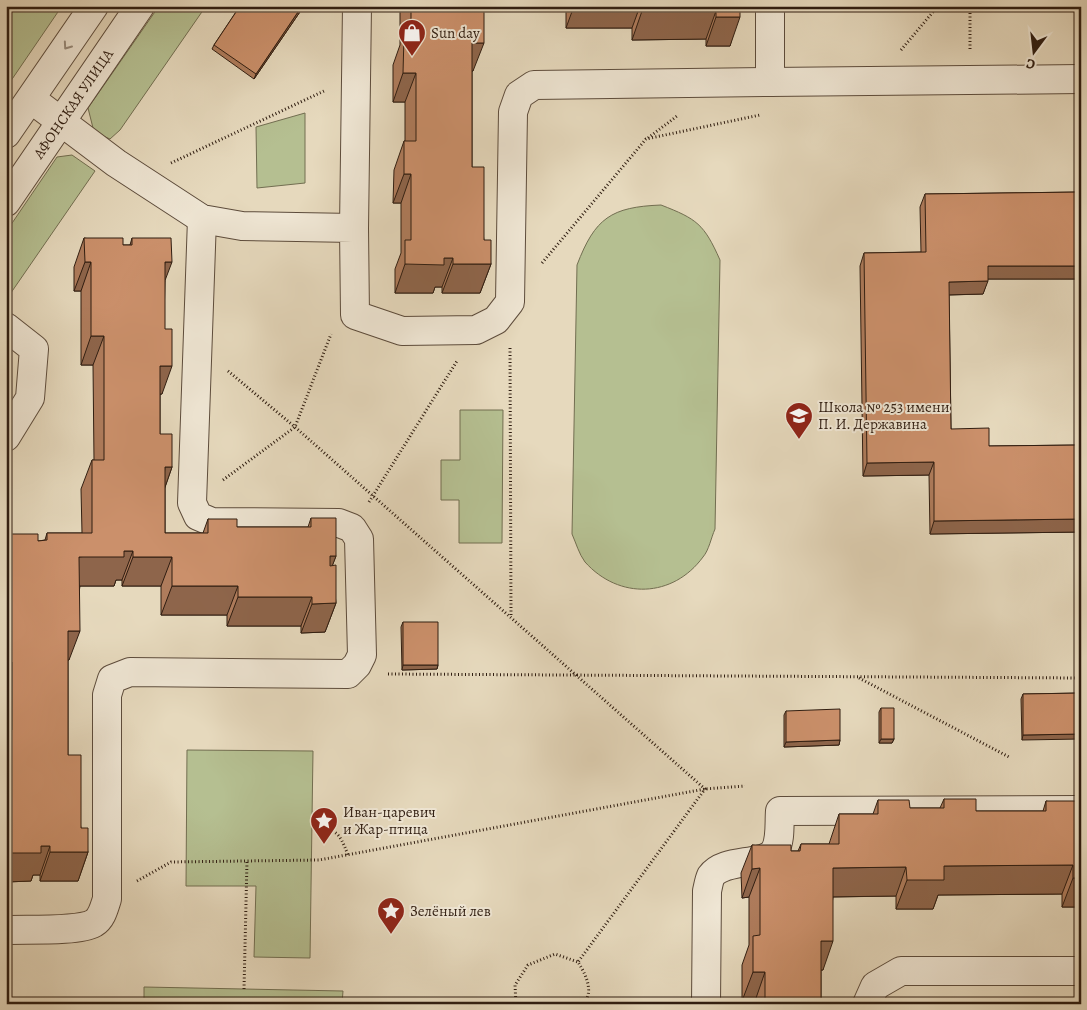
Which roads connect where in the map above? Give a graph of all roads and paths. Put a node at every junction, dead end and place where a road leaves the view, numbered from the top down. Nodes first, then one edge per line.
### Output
1 (94, 6) edge
2 (357, 6) edge
3 (770, 6) edge
4 (938, 6) edge
5 (970, 6) edge
6 (132, 9) edge
7 (896, 55) dead end
8 (356, 76) junction
9 (1081, 79) edge
10 (970, 80) junction
11 (770, 82) junction
12 (31, 99) junction
13 (762, 115) dead end
14 (61, 122) junction
15 (6, 134) edge
16 (139, 178) junction
17 (6, 202) edge
18 (202, 219) junction
19 (354, 228) junction
20 (541, 265) dead end
21 (510, 302) junction
22 (6, 327) edge
23 (333, 330) dead end
24 (476, 330) junction
25 (197, 345) junction
26 (295, 427) junction
27 (6, 437) edge
28 (372, 496) junction
29 (192, 503) junction
30 (352, 528) junction
31 (511, 617) junction
32 (348, 674) junction
33 (576, 675) junction
34 (859, 677) junction
35 (1081, 678) edge
36 (1009, 757) dead end
37 (745, 786) dead end
38 (706, 789) junction
39 (1081, 810) edge
40 (313, 823) dead end
41 (348, 855) junction
42 (248, 861) junction
43 (107, 899) junction
44 (6, 930) edge
45 (578, 962) junction
46 (1081, 971) edge
47 (244, 989) dead end
48 (516, 1004) edge
49 (583, 1004) edge
50 (706, 1004) edge
51 (867, 1004) edge

1 -> 12 street
2 - 8 street
3 - 11 street
4 - 7 path
5 - 10 path
6 - 14 street, АФОНСКАЯ УЛИЦА
8 - 16 path
8 - 19 street
9 - 10 street
10 - 11 street
11 - 21 street
12 - 14 street
12 - 15 street
13 - 20 path
14 - 16 street
14 - 17 street, АФОНСКАЯ УЛИЦА
16 - 18 street
18 - 19 street
18 - 25 street
19 - 24 street
21 - 24 street
21 - 31 path
22 - 27 street
23 - 26 path
24 - 28 path
25 - 26 path
25 - 29 street
26 - 28 path
26 - 29 path
28 - 30 path
28 - 31 path
29 - 30 street
30 - 32 street
31 - 33 path
32 - 33 path
32 - 43 street
33 - 34 path
33 - 38 path
34 - 35 path
34 - 36 path
37 - 38 path
38 - 41 path
38 - 45 path
39 - 50 street
40 - 41 path
41 - 42 path
42 - 43 path
42 - 47 path
43 - 44 street
45 - 48 path
45 - 49 path
46 - 51 street

